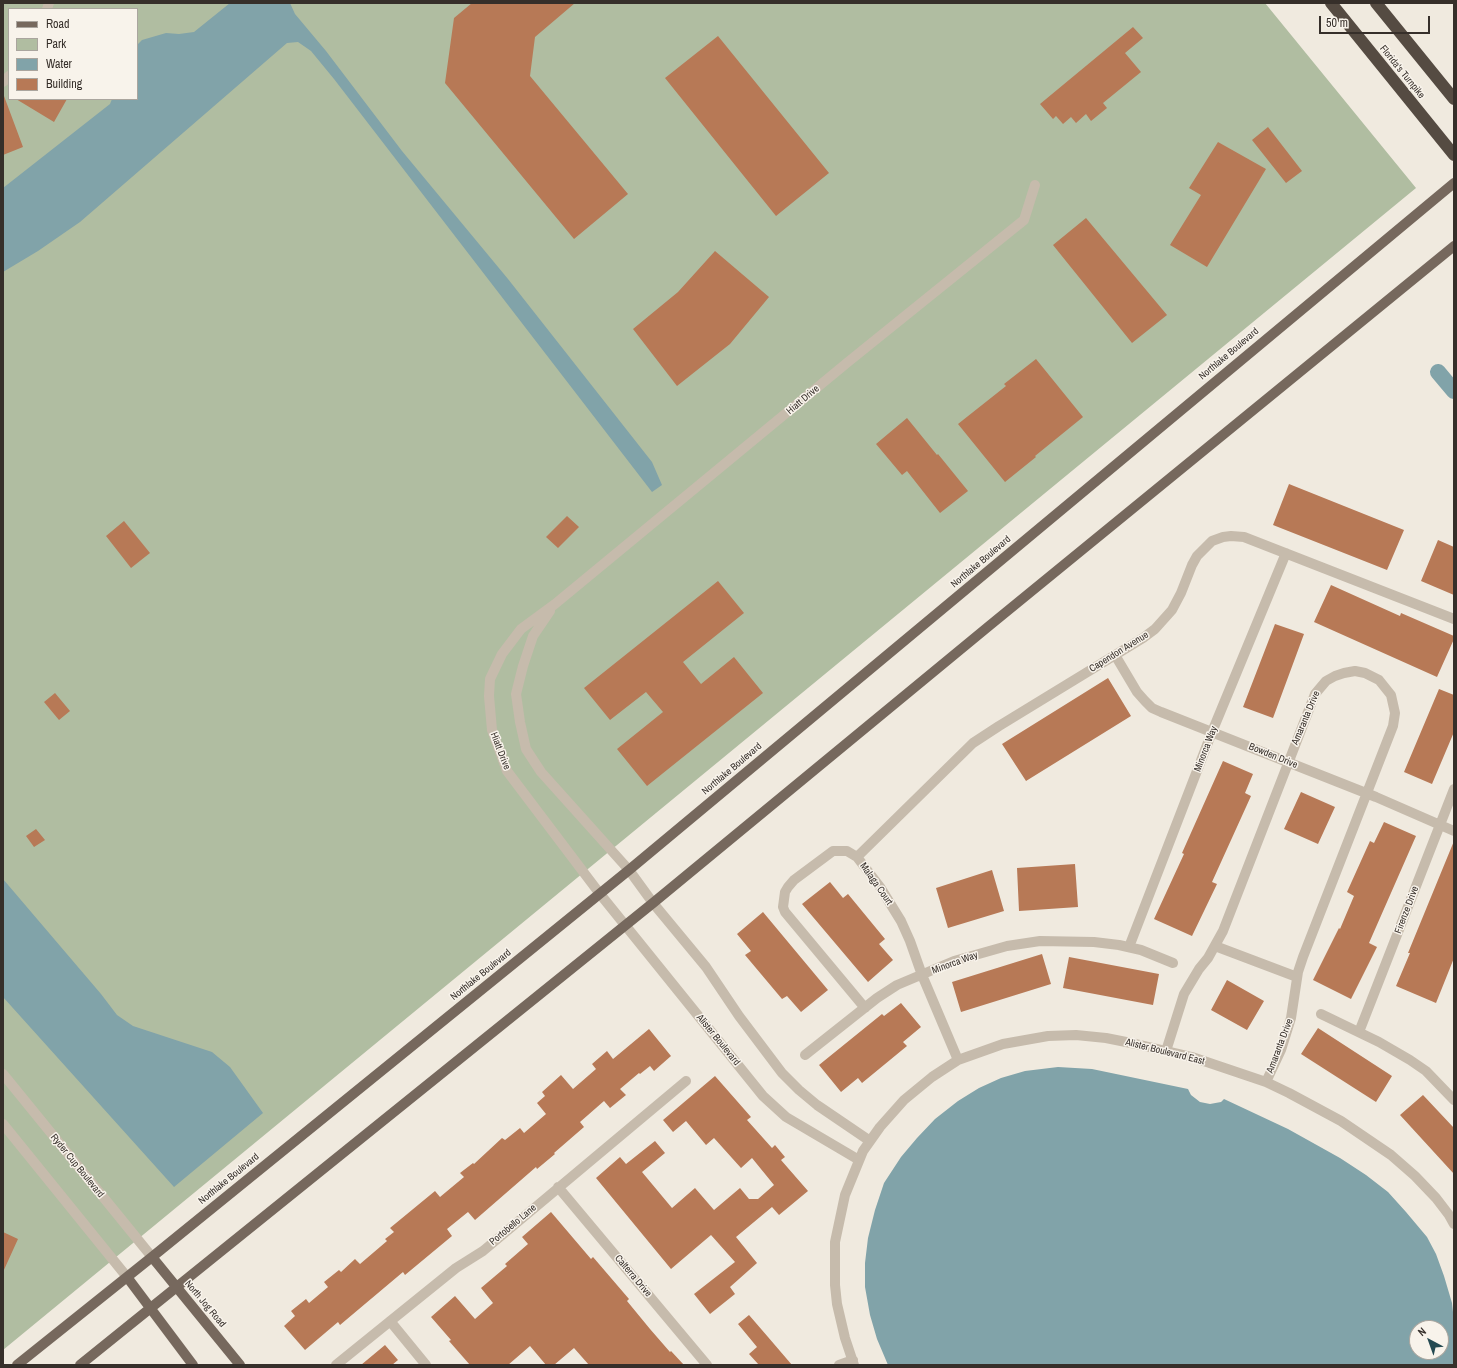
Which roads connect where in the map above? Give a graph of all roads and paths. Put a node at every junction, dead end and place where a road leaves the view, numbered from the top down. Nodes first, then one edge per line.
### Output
1 (1331, 3) edge
2 (1376, 3) edge
3 (1454, 99) edge
4 (1454, 155) edge
5 (1454, 183) edge
6 (1035, 185) dead end
7 (1454, 246) edge
8 (1286, 553) junction
9 (555, 604) junction
10 (1454, 619) edge
11 (1115, 655) junction
12 (1212, 732) junction
13 (1288, 762) junction
14 (1454, 789) edge
15 (1367, 793) junction
16 (1439, 825) junction
17 (1454, 831) edge
18 (857, 857) junction
19 (629, 870) junction
20 (600, 894) junction
21 (653, 903) junction
22 (626, 925) junction
23 (1216, 946) junction
24 (1129, 947) junction
25 (1174, 963) dead end
26 (922, 975) junction
27 (1297, 977) junction
28 (865, 1008) junction
29 (1321, 1014) dead end
30 (1359, 1032) junction
31 (1166, 1051) junction
32 (805, 1055) dead end
33 (958, 1060) junction
34 (3, 1074) edge
35 (686, 1080) dead end
36 (1266, 1082) junction
37 (1454, 1100) edge
38 (3, 1124) edge
39 (870, 1142) junction
40 (861, 1156) junction
41 (558, 1187) junction
42 (1453, 1221) edge
43 (152, 1257) junction
44 (127, 1277) junction
45 (176, 1288) junction
46 (151, 1308) junction
47 (390, 1321) junction
48 (854, 1363) edge
49 (336, 1364) edge
50 (17, 1365) edge
51 (80, 1365) edge
52 (193, 1365) edge
53 (240, 1365) edge
54 (426, 1365) edge
55 (707, 1365) edge
56 (839, 1365) edge

1 - 4 highway, Florida's Turnpike
2 - 3 highway
5 - 19 main road, Northlake Boulevard
6 - 9 street, Hiatt Drive
7 - 21 main road
8 - 10 street, Capendon Avenue
8 - 11 street, Capendon Avenue
8 - 12 street, Minorca Way
9 - 19 street, Hiatt Drive
9 - 20 street, Hiatt Drive
11 - 12 street, Bowden Drive
11 - 18 street, Capendon Avenue
12 - 13 street, Bowden Drive
12 - 24 street, Minorca Way
13 - 15 street, Bowden Drive
13 - 15 street, Amaranta Drive
13 - 23 street, Amaranta Drive
14 - 16 street, Firenze Drive
15 - 16 street, Bowden Drive
15 - 27 street, Amaranta Drive
16 - 17 street, Bowden Drive
16 - 30 street, Firenze Drive
18 - 26 street, Malaga Court
18 - 28 street, Malaga Court
19 - 20 main road, Northlake Boulevard
19 - 21 street
20 - 22 street, Alister Boulevard
20 - 43 main road, Northlake Boulevard
21 - 22 main road
21 - 39 street
22 - 40 street, Alister Boulevard
22 - 45 main road
23 - 27 street
23 - 31 street, Amaranta Drive
24 - 25 street, Minorca Way
24 - 26 street, Minorca Way
26 - 28 street, Minorca Way
26 - 33 street, Malaga Court
27 - 36 street, Amaranta Drive
28 - 32 street, Minorca Way
29 - 30 street
30 - 37 street
31 - 33 street, Alister Boulevard East
31 - 36 street, Alister Boulevard East
33 - 39 street, Alister Boulevard East
34 - 43 street, Ryder Cup Boulevard
35 - 41 street, Portobello Lane
36 - 42 street, Alister Boulevard East
38 - 44 street
39 - 40 street, Alister Boulevard East
40 - 48 street, Alister Boulevard East
41 - 47 street, Portobello Lane
41 - 55 street, Calterra Drive
43 - 44 main road, Northlake Boulevard
43 - 45 main road, North Jog Road
44 - 46 main road
44 - 50 main road, Northlake Boulevard
45 - 46 main road
45 - 53 main road, North Jog Road
46 - 51 main road
46 - 52 main road
47 - 49 street, Portobello Lane
47 - 54 street
48 - 56 street

